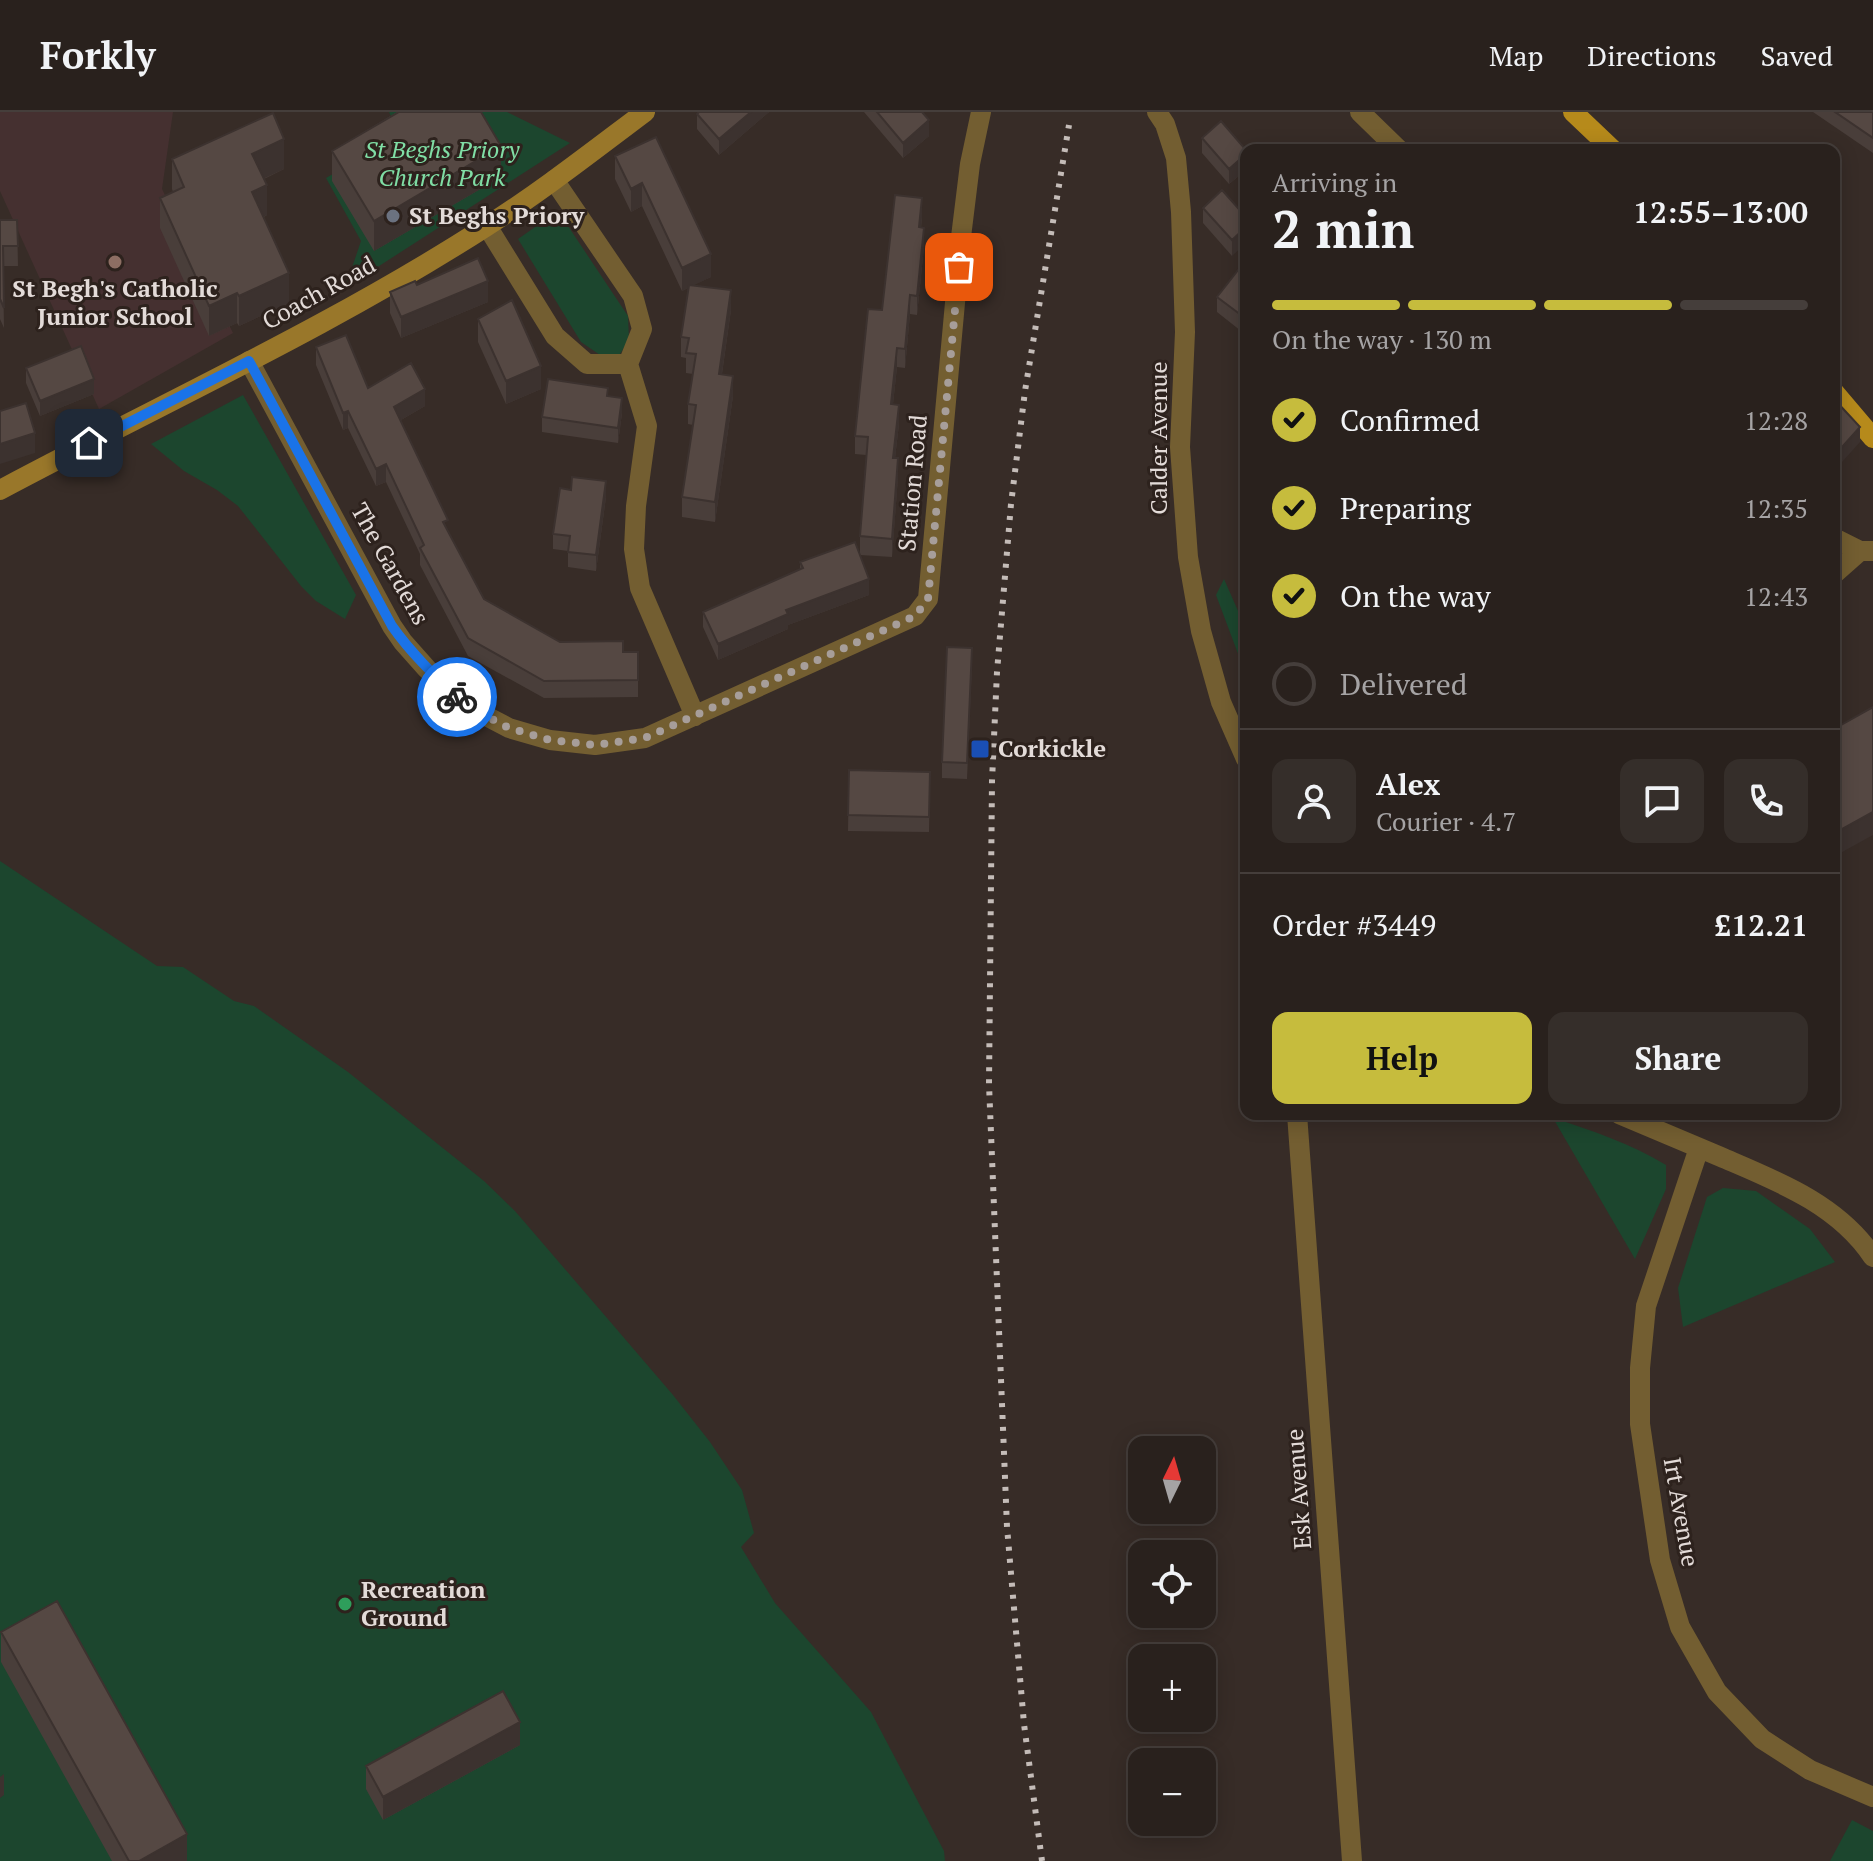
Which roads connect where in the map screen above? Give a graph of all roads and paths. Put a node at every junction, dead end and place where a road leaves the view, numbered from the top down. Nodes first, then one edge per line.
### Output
1 (645, 112) edge
2 (981, 112) edge
3 (1157, 112) edge
4 (1360, 112) edge
5 (1573, 112) edge
6 (1393, 144) edge
7 (1607, 144) edge
8 (554, 180) junction
9 (487, 226) junction
10 (249, 361) junction
11 (628, 364) junction
12 (1840, 399) edge
13 (1873, 438) edge
14 (0, 490) edge
15 (1840, 540) edge
16 (1867, 551) edge
17 (1840, 570) edge
18 (695, 716) junction
19 (1240, 745) edge
20 (1297, 1120) edge
21 (1633, 1120) edge
22 (1699, 1148) junction
23 (1873, 1257) edge
24 (1873, 1797) edge
25 (1352, 1861) edge

1 - 8 street, Coach Road
2 - 18 street, Station Road
3 - 19 street, Calder Avenue
4 - 6 street
5 - 7 main road
8 - 9 street, Coach Road
8 - 11 street
9 - 10 street, Coach Road
9 - 11 street
10 - 14 street, Coach Road
10 - 18 street, The Gardens
11 - 18 street
12 - 13 main road
15 - 16 street
16 - 17 street
20 - 25 street, Esk Avenue
21 - 22 street
22 - 23 street
22 - 24 street, Irt Avenue

